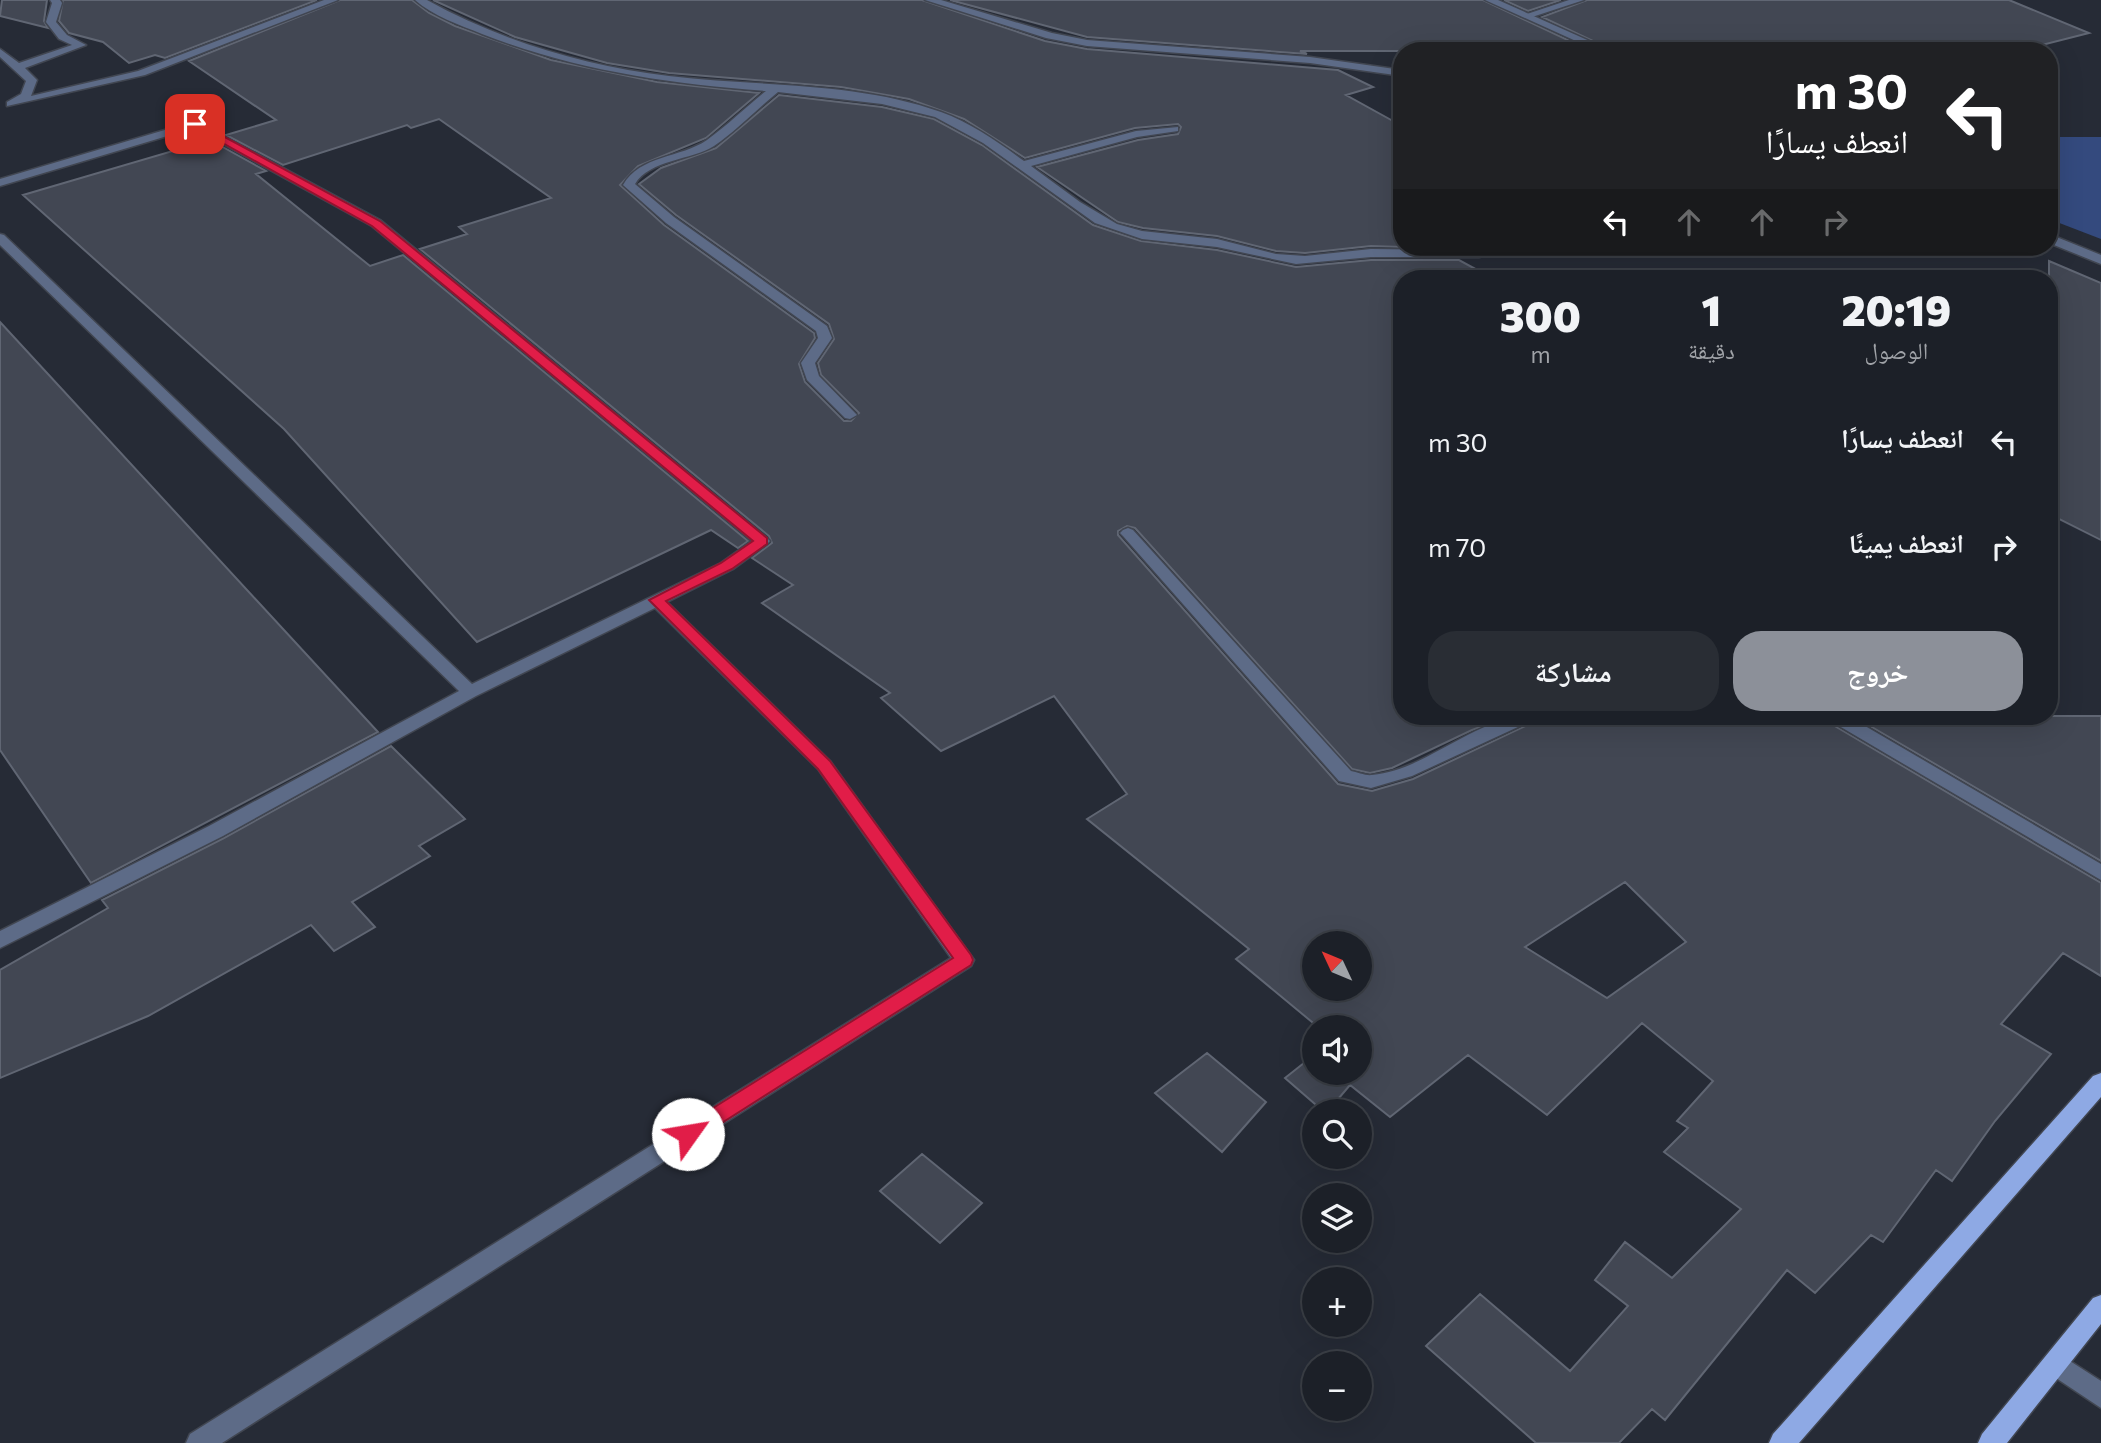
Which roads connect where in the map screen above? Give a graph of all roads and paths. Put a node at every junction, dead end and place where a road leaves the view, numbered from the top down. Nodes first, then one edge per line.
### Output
1 (55, 0) edge
2 (333, 0) edge
3 (420, 0) edge
4 (930, 0) edge
5 (1490, 0) edge
6 (1579, 0) edge
7 (1526, 16) junction
8 (1586, 42) edge
9 (0, 52) edge
10 (18, 67) junction
11 (1393, 72) edge
12 (777, 87) junction
13 (12, 104) junction
14 (0, 108) edge
15 (1174, 130) dead end
16 (1024, 163) junction
17 (0, 183) edge
18 (0, 239) edge
19 (2058, 242) edge
20 (1393, 253) edge
21 (2101, 260) edge
22 (850, 415) dead end
23 (1128, 533) dead end
24 (656, 600) junction
25 (470, 692) junction
26 (1508, 725) edge
27 (1850, 725) edge
28 (2101, 873) edge
29 (0, 940) edge
30 (2101, 1082) edge
31 (2101, 1306) edge
32 (2056, 1364) junction
33 (2101, 1396) edge
34 (199, 1443) edge
35 (1782, 1443) edge
36 (1991, 1443) edge

1 - 10 street
2 - 13 street
3 - 12 street
4 - 11 street
5 - 7 street
6 - 7 street
7 - 8 street
9 - 10 street
10 - 13 street
12 - 16 street
12 - 22 street
13 - 14 street
15 - 16 street
16 - 20 street
17 - 24 street
18 - 25 street
19 - 21 street
23 - 26 street
24 - 25 street
24 - 34 street
25 - 29 street
27 - 28 street
30 - 35 main road
31 - 32 main road
32 - 33 street
32 - 36 main road

